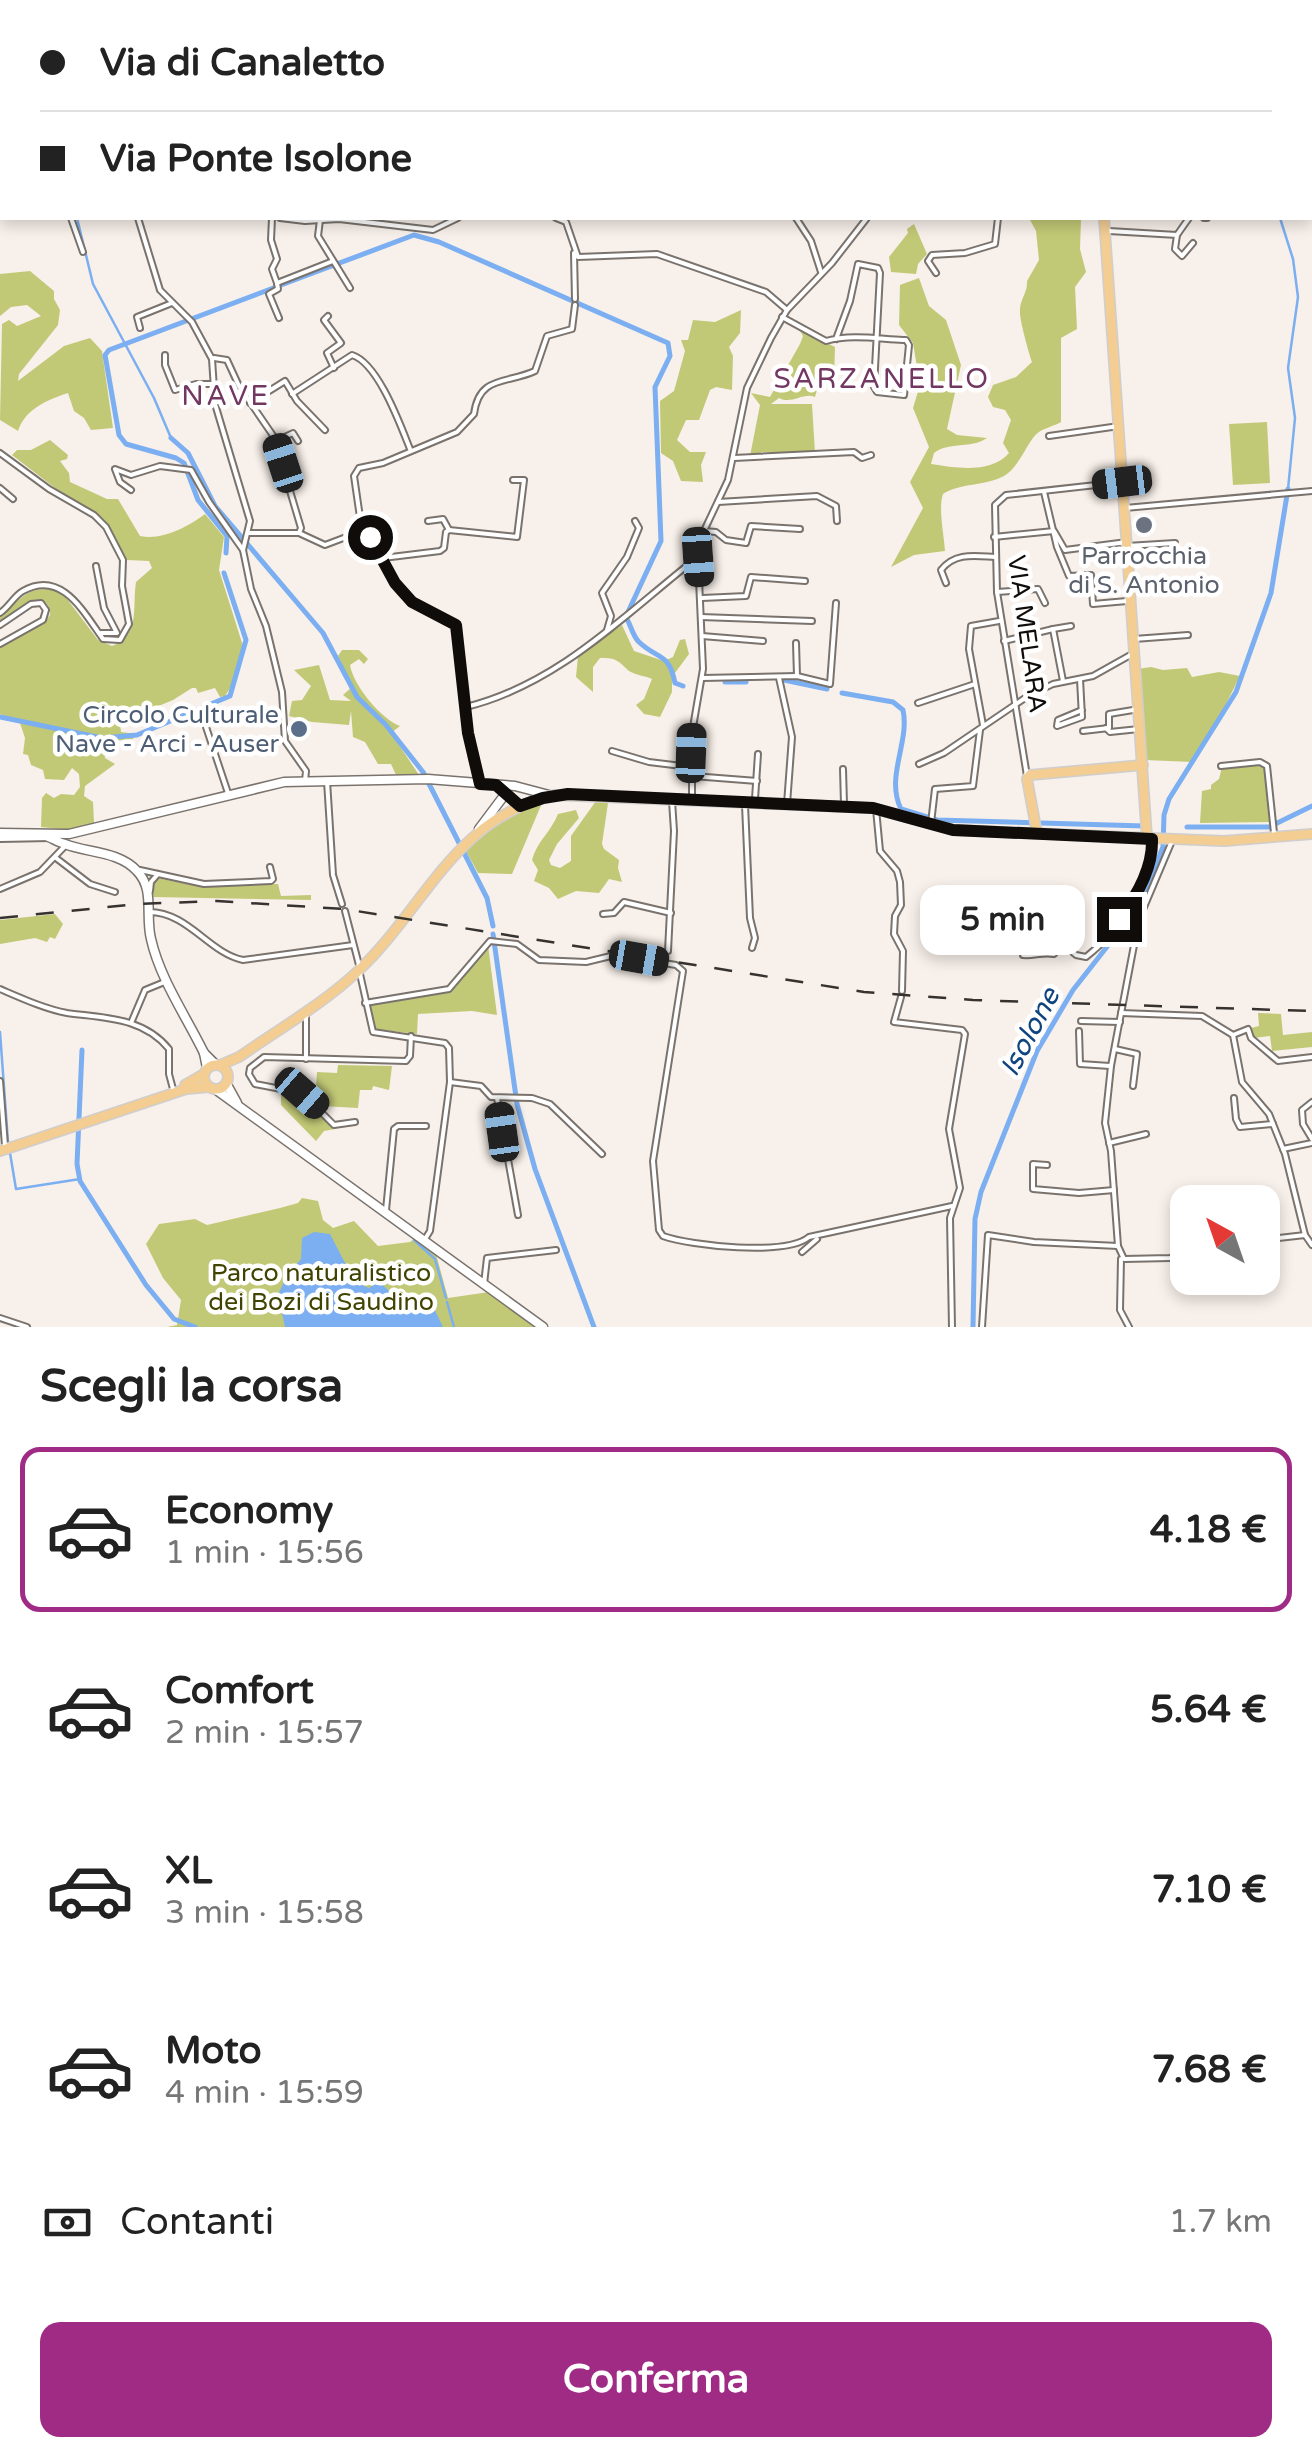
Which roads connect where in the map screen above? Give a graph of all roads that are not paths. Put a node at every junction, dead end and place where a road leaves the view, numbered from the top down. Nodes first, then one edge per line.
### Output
1 (71, 220) edge
2 (139, 220) edge
3 (272, 220) edge
4 (320, 220) edge
5 (367, 220) edge
6 (454, 220) edge
7 (561, 220) edge
8 (797, 220) edge
9 (865, 220) edge
10 (998, 220) edge
11 (1104, 220) edge
12 (1188, 220) edge
13 (1105, 231) junction
14 (1177, 235) junction
15 (1192, 243) dead end
16 (84, 252) dead end
17 (574, 254) junction
18 (335, 264) junction
19 (936, 273) dead end
20 (821, 274) junction
21 (277, 283) junction
22 (350, 288) dead end
23 (173, 303) junction
24 (787, 310) junction
25 (328, 316) dead end
26 (782, 317) junction
27 (279, 318) dead end
28 (140, 328) dead end
29 (836, 338) junction
30 (877, 339) junction
31 (165, 355) dead end
32 (212, 359) junction
33 (334, 368) junction
34 (214, 384) junction
35 (292, 394) junction
36 (250, 403) junction
37 (1119, 426) junction
38 (325, 430) dead end
39 (1049, 436) dead end
40 (276, 441) junction
41 (298, 441) dead end
42 (410, 449) junction
43 (0, 453) edge
44 (871, 455) dead end
45 (734, 458) junction
46 (513, 480) dead end
47 (1122, 482) junction
48 (0, 488) edge
49 (130, 490) dead end
50 (1312, 491) edge
51 (1044, 492) junction
52 (13, 499) dead end
53 (718, 502) junction
54 (1125, 508) junction
55 (428, 521) dead end
56 (634, 521) dead end
57 (837, 521) dead end
58 (800, 529) dead end
59 (449, 530) junction
60 (362, 531) junction
61 (704, 531) junction
62 (1054, 531) junction
63 (299, 533) junction
64 (248, 536) junction
65 (994, 537) junction
66 (1175, 543) dead end
67 (1127, 544) junction
68 (245, 548) junction
69 (698, 557) junction
70 (995, 557) junction
71 (382, 558) junction
72 (96, 566) dead end
73 (805, 581) dead end
74 (946, 583) dead end
75 (997, 592) junction
76 (701, 598) junction
77 (1132, 601) junction
78 (836, 603) dead end
79 (1045, 603) dead end
80 (0, 613) edge
81 (701, 618) junction
82 (812, 621) dead end
83 (1001, 621) junction
84 (0, 624) edge
85 (94, 626) junction
86 (1070, 626) dead end
87 (1052, 629) junction
88 (607, 630) junction
89 (1188, 635) dead end
90 (702, 636) junction
91 (1134, 639) junction
92 (764, 641) dead end
93 (1004, 641) junction
94 (796, 642) dead end
95 (0, 644) edge
96 (1135, 652) junction
97 (797, 676) junction
98 (702, 678) junction
99 (779, 678) junction
100 (1080, 679) junction
101 (1064, 682) junction
102 (975, 684) junction
103 (918, 703) dead end
104 (1015, 704) junction
105 (464, 708) junction
106 (1138, 708) junction
107 (1082, 710) junction
108 (202, 712) dead end
109 (982, 728) junction
110 (1106, 728) junction
111 (1140, 729) junction
112 (1084, 732) dead end
113 (612, 751) dead end
114 (758, 754) dead end
115 (919, 764) dead end
116 (1143, 764) junction
117 (1220, 766) dead end
118 (691, 767) junction
119 (842, 769) dead end
120 (1029, 773) junction
121 (692, 776) junction
122 (306, 781) junction
123 (327, 781) junction
124 (756, 781) junction
125 (480, 784) junction
126 (496, 785) junction
127 (515, 786) junction
128 (506, 793) junction
129 (228, 795) junction
130 (554, 795) junction
131 (672, 800) junction
132 (692, 800) junction
133 (750, 802) junction
134 (787, 804) junction
135 (521, 805) junction
136 (845, 807) junction
137 (876, 809) junction
138 (932, 821) junction
139 (1036, 827) junction
140 (1274, 830) junction
141 (476, 832) junction
142 (1149, 833) junction
143 (1312, 834) edge
144 (0, 836) edge
145 (1171, 840) junction
146 (72, 842) junction
147 (56, 858) junction
148 (270, 867) dead end
149 (136, 869) junction
150 (158, 874) junction
151 (0, 889) edge
152 (115, 892) dead end
153 (148, 894) junction
154 (342, 904) dead end
155 (988, 907) dead end
156 (148, 912) junction
157 (344, 912) dead end
158 (671, 913) junction
159 (602, 914) dead end
160 (1061, 942) junction
161 (354, 944) junction
162 (752, 948) dead end
163 (668, 950) dead end
164 (1023, 955) dead end
165 (360, 970) junction
166 (167, 981) junction
167 (0, 989) edge
168 (365, 1003) junction
169 (305, 1012) junction
170 (1121, 1012) junction
171 (1081, 1022) dead end
172 (1120, 1022) junction
173 (130, 1023) junction
174 (1079, 1031) dead end
175 (1233, 1035) junction
176 (411, 1036) junction
177 (1114, 1049) junction
178 (239, 1057) junction
179 (1312, 1057) edge
180 (306, 1059) junction
181 (1111, 1066) junction
182 (211, 1068) junction
183 (227, 1079) junction
184 (0, 1081) edge
185 (450, 1082) junction
186 (1133, 1086) dead end
187 (212, 1088) junction
188 (173, 1089) junction
189 (498, 1098) junction
190 (1234, 1098) dead end
191 (1312, 1102) edge
192 (237, 1103) junction
193 (81, 1121) junction
194 (355, 1122) dead end
195 (1273, 1124) junction
196 (426, 1126) dead end
197 (1146, 1134) dead end
198 (1312, 1141) edge
199 (1109, 1142) junction
200 (2, 1148) edge
201 (1283, 1149) junction
202 (602, 1154) dead end
203 (1047, 1165) dead end
204 (1114, 1190) junction
205 (952, 1206) junction
206 (386, 1212) junction
207 (518, 1215) dead end
208 (1306, 1234) junction
209 (814, 1237) junction
210 (1280, 1238) edge
211 (424, 1240) junction
212 (1118, 1246) junction
213 (1312, 1246) edge
214 (556, 1250) dead end
215 (802, 1252) dead end
216 (1120, 1255) junction
217 (1170, 1258) edge
218 (484, 1284) junction
219 (0, 1318) edge
220 (27, 1327) edge
221 (543, 1327) edge
222 (952, 1327) edge
223 (982, 1327) edge
224 (1128, 1327) edge

1 - 16 street
2 - 23 street
3 - 21 street
4 - 18 street
5 - 6 street
7 - 17 street
8 - 20 street
9 - 20 street
10 - 19 street
11 - 13 main road
12 - 14 street
13 - 14 street
13 - 37 main road
14 - 15 street
17 - 24 street
17 - 42 street
18 - 21 street
18 - 22 street
20 - 24 street
21 - 27 street
23 - 28 street
23 - 32 street
24 - 26 street
25 - 33 street
26 - 29 street
26 - 45 street
29 - 30 street
29 - 30 street
30 - 30 street
31 - 34 street
32 - 34 street
32 - 36 street
33 - 35 street
33 - 42 street
34 - 64 street
35 - 36 street
35 - 38 street
36 - 40 street
37 - 39 street
37 - 47 main road
40 - 41 street
40 - 63 street
42 - 60 street
43 - 85 street
44 - 45 street
45 - 53 street
46 - 59 street
47 - 51 street, VIA MELARA
47 - 54 main road
48 - 52 street
49 - 68 street
50 - 54 street
51 - 62 street
51 - 65 street, VIA MELARA
53 - 57 street
53 - 61 street
54 - 67 main road
55 - 59 street
56 - 88 street
58 - 61 street
59 - 71 street
60 - 63 street
60 - 71 street
61 - 69 street
62 - 65 street
62 - 67 street
62 - 77 street
63 - 64 street
64 - 68 street
65 - 70 street, VIA MELARA
66 - 67 street
67 - 77 main road
68 - 122 street
69 - 76 street
69 - 88 street
70 - 74 street
70 - 75 street, VIA MELARA
71 - 105 street
72 - 85 street
73 - 76 street
75 - 79 street
75 - 83 street, VIA MELARA
76 - 81 street
77 - 91 main road
78 - 97 street
80 - 85 street
81 - 82 street
81 - 90 street
83 - 93 street, VIA MELARA
83 - 102 street
84 - 95 street
86 - 87 street
87 - 93 street
87 - 101 street
88 - 105 street
89 - 91 street
90 - 92 street
90 - 98 street
91 - 96 main road
93 - 104 street, VIA MELARA
94 - 97 street
96 - 100 street
96 - 106 main road
97 - 99 street
98 - 99 street
98 - 118 street
99 - 134 street
100 - 101 street
100 - 107 street
101 - 104 street
102 - 103 street
102 - 109 street
104 - 109 street
104 - 120 street, VIA MELARA
105 - 125 street
106 - 110 street
106 - 111 main road
107 - 107 street
108 - 129 street
109 - 115 street
109 - 138 street
110 - 111 street
110 - 112 street
111 - 116 main road
113 - 118 street
114 - 124 street
116 - 120 main road
116 - 142 main road
117 - 140 street
118 - 121 street
119 - 136 street
120 - 139 main road, VIA MELARA
121 - 124 street
121 - 132 street
122 - 123 main road
122 - 129 main road
123 - 125 main road
123 - 154 street
124 - 133 street
125 - 126 main road
126 - 127 main road
126 - 128 main road
127 - 130 main road
127 - 135 main road
128 - 135 main road
128 - 141 main road
129 - 146 main road
130 - 131 main road
130 - 135 main road
131 - 132 main road
131 - 158 street
132 - 133 main road
133 - 134 main road
133 - 162 street
134 - 136 main road
135 - 141 main road
136 - 137 main road
137 - 138 main road
137 - 205 street
138 - 139 main road
139 - 142 main road
140 - 143 main road
140 - 145 main road
141 - 165 main road
142 - 145 main road
142 - 160 street
144 - 146 main road
145 - 170 street
146 - 147 street
146 - 149 main road
147 - 151 street
147 - 152 street
148 - 150 street
149 - 150 street
149 - 153 main road
150 - 153 street
153 - 156 main road
155 - 160 street
156 - 161 street
156 - 166 main road
157 - 161 street
158 - 159 street
158 - 163 street
160 - 164 street
161 - 165 street
165 - 168 street
165 - 169 main road
166 - 173 street
166 - 182 main road
167 - 173 street
168 - 176 street
168 - 209 street
169 - 178 main road
169 - 180 street
170 - 172 street
170 - 175 street
171 - 172 street
172 - 177 street
173 - 188 street
174 - 181 street
175 - 179 street
175 - 195 street
176 - 180 street
176 - 185 street
177 - 181 street
177 - 186 street
178 - 182 main road
178 - 183 main road
180 - 194 street
181 - 199 street
182 - 183 main road
182 - 187 main road
182 - 188 main road
183 - 187 main road
183 - 192 main road
184 - 200 street
185 - 189 street
185 - 211 street
187 - 192 main road
187 - 193 main road
188 - 193 main road
189 - 202 street
189 - 207 street
190 - 195 street
191 - 198 street
192 - 206 main road
193 - 200 main road
195 - 201 street
196 - 206 street
197 - 199 street
198 - 201 street
199 - 204 street
201 - 208 street
203 - 204 street
204 - 212 street
205 - 209 street
205 - 222 street
206 - 211 main road
208 - 210 street
208 - 213 street
209 - 215 street
211 - 218 main road
212 - 216 street
212 - 223 street
214 - 218 street
216 - 217 street
216 - 224 street
218 - 221 main road
219 - 220 street

